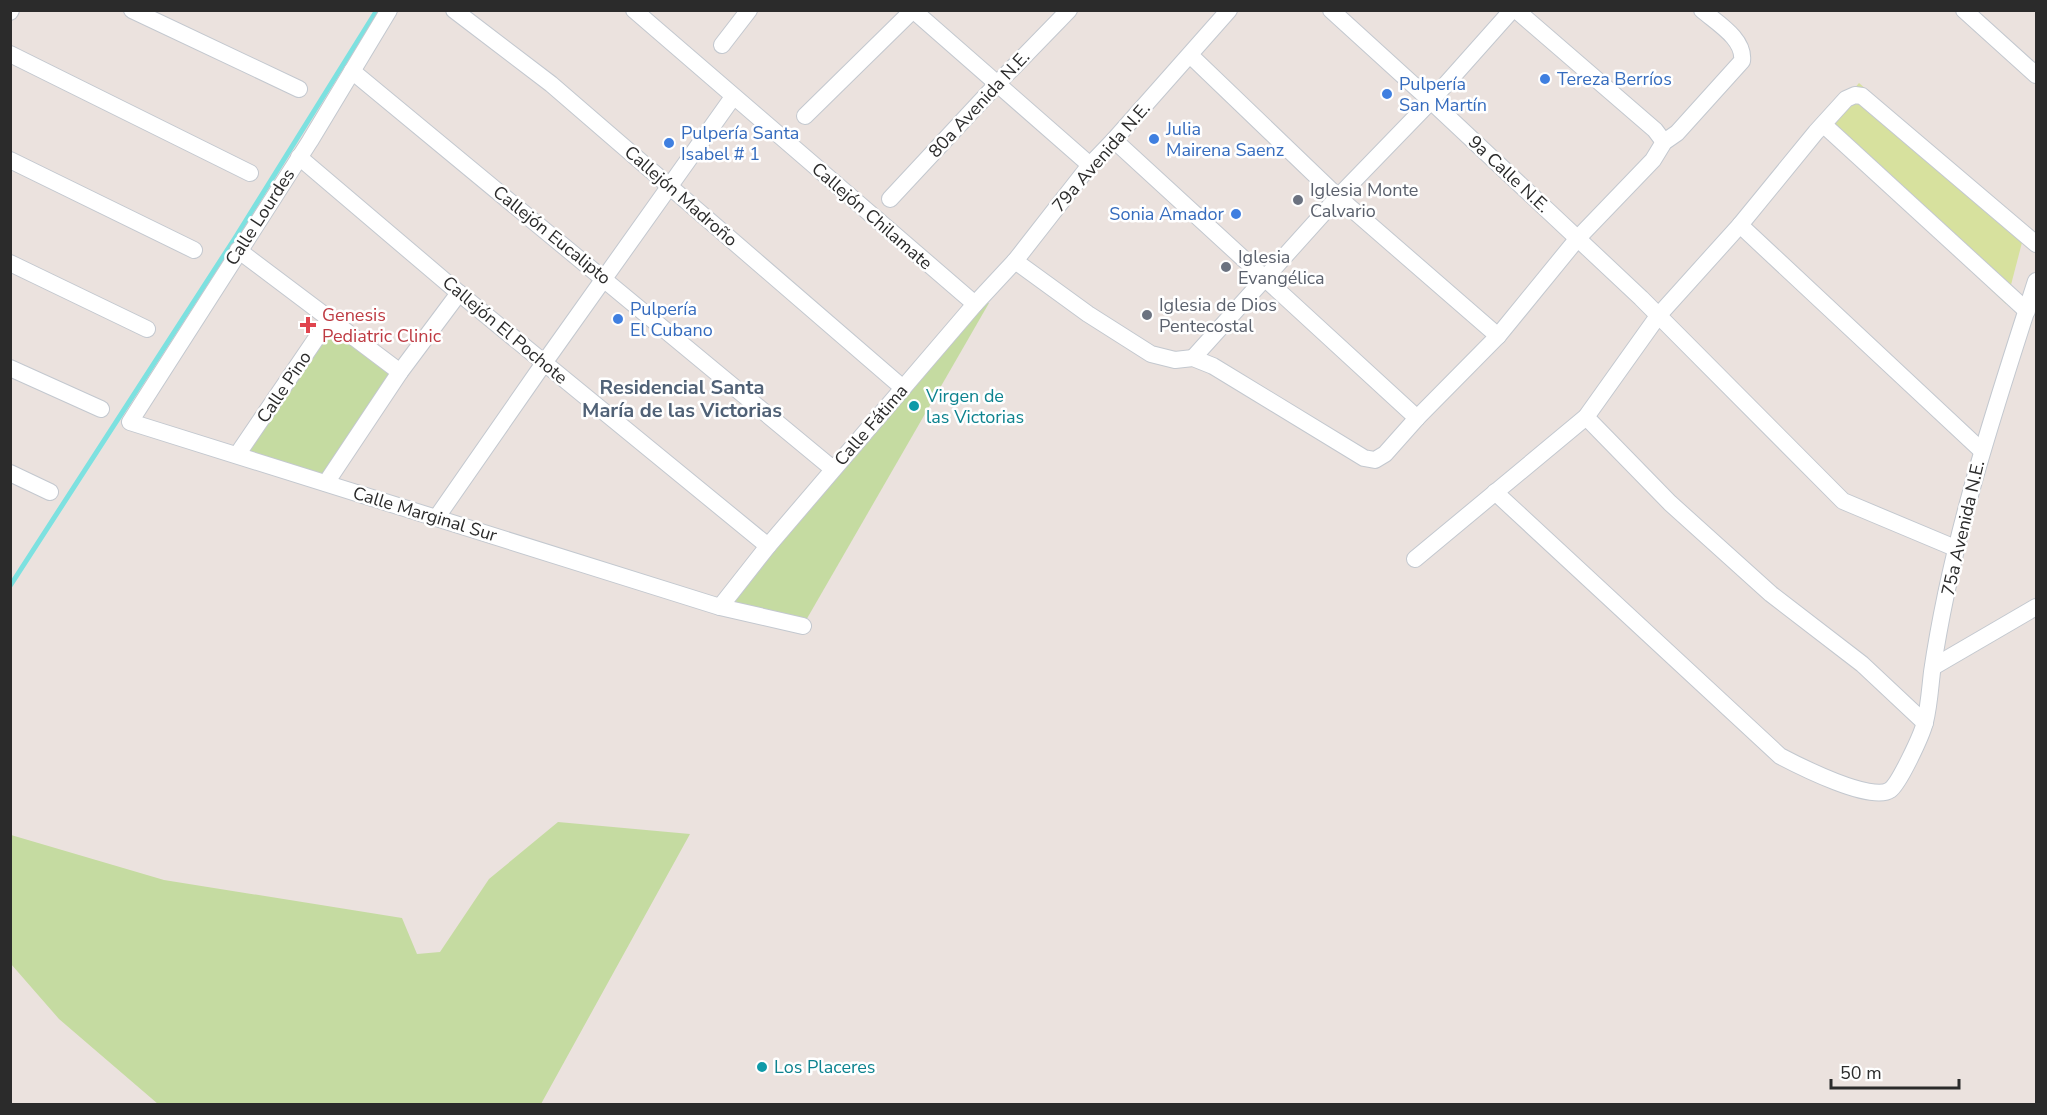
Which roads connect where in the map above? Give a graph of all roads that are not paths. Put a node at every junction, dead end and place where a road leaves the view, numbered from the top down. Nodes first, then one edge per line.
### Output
1 (132, 10) edge
2 (389, 10) edge
3 (454, 10) edge
4 (634, 10) edge
5 (749, 10) edge
6 (1069, 10) edge
7 (1229, 10) edge
8 (1331, 10) edge
9 (1512, 10) edge
10 (1516, 10) edge
11 (1702, 10) edge
12 (1964, 10) edge
13 (913, 11) edge
14 (722, 45) dead end
15 (10, 54) edge
16 (1190, 55) junction
17 (352, 71) junction
18 (2037, 75) edge
19 (997, 84) junction
20 (300, 89) dead end
21 (733, 97) junction
22 (1431, 101) junction
23 (805, 116) dead end
24 (1824, 125) junction
25 (1114, 140) junction
26 (1664, 142) junction
27 (299, 157) junction
28 (10, 160) edge
29 (1090, 165) junction
30 (250, 173) dead end
31 (669, 187) junction
32 (1338, 197) junction
33 (891, 199) dead end
34 (1740, 225) junction
35 (1578, 238) junction
36 (2037, 244) edge
37 (194, 250) dead end
38 (238, 250) junction
39 (1015, 261) junction
40 (10, 263) edge
41 (604, 278) junction
42 (1266, 279) junction
43 (2037, 281) edge
44 (459, 293) junction
45 (975, 304) junction
46 (2027, 311) junction
47 (1658, 316) junction
48 (330, 318) junction
49 (147, 329) dead end
50 (1498, 336) junction
51 (1194, 358) junction
52 (544, 363) junction
53 (10, 368) edge
54 (400, 372) junction
55 (903, 388) junction
56 (101, 409) dead end
57 (1586, 417) junction
58 (1417, 418) junction
59 (130, 422) joint
60 (1982, 451) junction
61 (237, 455) junction
62 (833, 469) junction
63 (10, 473) edge
64 (326, 483) junction
65 (50, 492) dead end
66 (1494, 492) junction
67 (437, 517) junction
68 (768, 546) junction
69 (1955, 548) junction
70 (1415, 559) dead end
71 (720, 607) junction
72 (2037, 607) edge
73 (803, 626) dead end
74 (1933, 667) junction
75 (1925, 723) junction

1 - 20 street
2 - 17 street, Calle Lourdes
3 - 31 street, Callejón Madroño
4 - 21 street, Callejón Chilamate
5 - 14 street
6 - 19 street, 80a Avenida N.E.
7 - 16 street, 79a Avenida N.E.
8 - 22 street, 9a Calle N.E.
9 - 22 street
10 - 26 street
11 - 26 street
12 - 18 street
13 - 19 street
13 - 23 street
15 - 30 street
16 - 25 street, 79a Avenida N.E.
16 - 32 street
17 - 27 street, Calle Lourdes
17 - 41 street, Callejón Eucalipto
19 - 29 street
19 - 33 street, 80a Avenida N.E.
21 - 31 street
21 - 45 street, Callejón Chilamate
22 - 32 street
22 - 35 street, 9a Calle N.E.
24 - 34 street
24 - 36 street
24 - 46 street
25 - 29 street, 79a Avenida N.E.
25 - 42 street
26 - 35 street
27 - 38 street, Calle Lourdes
27 - 44 street, Callejón El Pochote
28 - 37 street
29 - 39 street, 79a Avenida N.E.
31 - 41 street
31 - 55 street, Callejón Madroño
32 - 42 street
32 - 50 street
34 - 47 street
34 - 60 street
35 - 47 street, 9a Calle N.E.
35 - 50 street
38 - 48 street
38 - 59 street, Calle Lourdes
39 - 45 street, 79a Avenida N.E.
39 - 51 street
40 - 49 street
41 - 52 street
41 - 62 street, Callejón Eucalipto
42 - 51 street
42 - 58 street
43 - 46 street, 75a Avenida N.E.
44 - 52 street, Callejón El Pochote
44 - 54 street
45 - 55 street, Calle Fátima
46 - 60 street, 75a Avenida N.E.
47 - 57 street
47 - 69 street, 9a Calle N.E.
48 - 54 street
48 - 61 street, Calle Pino
50 - 58 street
51 - 58 street
52 - 67 street
52 - 68 street, Callejón El Pochote
53 - 56 street
54 - 64 street
55 - 62 street, Calle Fátima
57 - 66 street
57 - 75 street
59 - 61 street, Calle Marginal Sur
60 - 69 street, 75a Avenida N.E.
61 - 64 street, Calle Marginal Sur
62 - 68 street, Calle Fátima
63 - 65 street
64 - 67 street, Calle Marginal Sur
66 - 70 street
66 - 75 street, 75a Avenida N.E.
67 - 71 street, Calle Marginal Sur
68 - 71 street, Calle Fátima
69 - 74 street, 75a Avenida N.E.
71 - 73 street, Calle Marginal Sur
72 - 74 street
74 - 75 street, 75a Avenida N.E.

